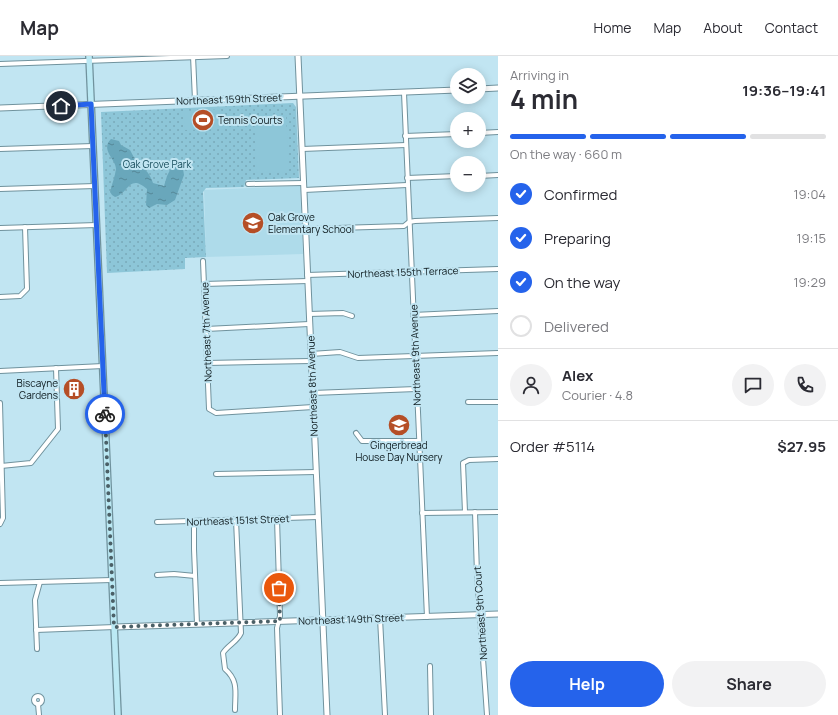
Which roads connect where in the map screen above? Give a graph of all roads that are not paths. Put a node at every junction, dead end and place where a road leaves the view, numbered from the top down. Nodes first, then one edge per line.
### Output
1 (227, 56) edge
2 (298, 56) edge
3 (193, 57) edge
4 (90, 59) edge
5 (0, 64) edge
6 (498, 88) edge
7 (486, 89) edge
8 (450, 90) edge
9 (404, 93) junction
10 (300, 97) junction
11 (195, 100) junction
12 (91, 104) junction
13 (0, 108) edge
14 (498, 132) edge
15 (486, 133) edge
16 (450, 134) edge
17 (405, 136) junction
18 (406, 145) junction
19 (93, 146) junction
20 (0, 149) edge
21 (302, 149) junction
22 (498, 175) edge
23 (450, 176) edge
24 (486, 176) edge
25 (407, 178) junction
26 (303, 183) junction
27 (248, 184) dead end
28 (407, 185) junction
29 (95, 186) junction
30 (0, 189) edge
31 (304, 190) junction
32 (498, 218) edge
33 (409, 222) junction
34 (97, 224) junction
35 (26, 227) junction
36 (0, 228) edge
37 (305, 229) junction
38 (203, 262) dead end
39 (498, 268) edge
40 (411, 272) junction
41 (307, 275) junction
42 (308, 281) junction
43 (204, 284) junction
44 (0, 297) edge
45 (498, 311) edge
46 (309, 314) junction
47 (414, 315) junction
48 (352, 316) dead end
49 (309, 324) junction
50 (206, 329) junction
51 (498, 353) edge
52 (311, 354) junction
53 (415, 356) junction
54 (311, 360) junction
55 (207, 363) junction
56 (103, 366) junction
57 (56, 368) junction
58 (0, 371) edge
59 (416, 389) junction
60 (313, 393) junction
61 (468, 402) dead end
62 (498, 402) edge
63 (0, 403) edge
64 (313, 407) junction
65 (356, 433) dead end
66 (418, 441) junction
67 (498, 459) edge
68 (1, 466) junction
69 (316, 472) junction
70 (216, 474) dead end
71 (1, 475) edge
72 (465, 512) junction
73 (475, 512) junction
74 (498, 512) edge
75 (422, 513) junction
76 (318, 517) junction
77 (277, 519) junction
78 (236, 520) junction
79 (157, 522) dead end
80 (194, 522) junction
81 (0, 524) edge
82 (157, 575) dead end
83 (195, 576) junction
84 (112, 580) junction
85 (40, 582) junction
86 (0, 584) edge
87 (498, 614) edge
88 (481, 615) junction
89 (427, 617) junction
90 (380, 618) junction
91 (322, 620) junction
92 (280, 621) junction
93 (240, 623) junction
94 (197, 624) junction
95 (114, 627) junction
96 (36, 630) junction
97 (37, 649) dead end
98 (430, 666) dead end
99 (38, 704) dead end
100 (235, 710) dead end
101 (39, 715) edge
102 (118, 715) edge
103 (280, 715) edge
104 (327, 715) edge
105 (385, 715) edge
106 (431, 715) edge
107 (487, 715) edge

1 - 3 street
2 - 10 street, Northeast 8th Avenue
3 - 4 street
3 - 11 street
4 - 5 street
4 - 12 main road
6 - 7 street
8 - 9 street, Northeast 159th Street
9 - 10 street, Northeast 159th Street
9 - 17 street, Northeast 9th Avenue
10 - 11 street, Northeast 159th Street
10 - 21 street, Northeast 8th Avenue
11 - 12 street, Northeast 159th Street
12 - 13 street, Northeast 159th Street
12 - 19 main road
14 - 15 street
16 - 17 street
17 - 18 street, Northeast 9th Avenue
18 - 21 street
18 - 25 street, Northeast 9th Avenue
19 - 20 street
19 - 29 main road
21 - 26 street, Northeast 8th Avenue
22 - 24 street
23 - 25 street
25 - 28 street, Northeast 9th Avenue
26 - 27 street
26 - 31 street, Northeast 8th Avenue
28 - 31 street
28 - 33 street, Northeast 9th Avenue
29 - 30 street
29 - 34 main road
31 - 37 street, Northeast 8th Avenue
32 - 33 street
33 - 37 street
33 - 40 street, Northeast 9th Avenue
34 - 35 street
34 - 56 main road
35 - 36 street
35 - 44 street
37 - 41 street, Northeast 8th Avenue
38 - 43 street, Northeast 7th Avenue
39 - 40 street, Northeast 155th Terrace
40 - 41 street, Northeast 155th Terrace
40 - 47 street, Northeast 9th Avenue
41 - 42 street, Northeast 8th Avenue
42 - 43 street
42 - 46 street, Northeast 8th Avenue
43 - 50 street, Northeast 7th Avenue
45 - 47 street
46 - 48 street
46 - 49 street, Northeast 8th Avenue
47 - 53 street, Northeast 9th Avenue
49 - 50 street
49 - 52 street, Northeast 8th Avenue
50 - 55 street, Northeast 7th Avenue
51 - 53 street
52 - 53 street
52 - 54 street, Northeast 8th Avenue
53 - 59 street, Northeast 9th Avenue
54 - 55 street
54 - 60 street, Northeast 8th Avenue
55 - 64 street, Northeast 7th Avenue
56 - 57 street
56 - 84 main road
57 - 58 street
57 - 68 street
59 - 60 street
59 - 66 street, Northeast 9th Avenue
60 - 64 street, Northeast 8th Avenue
61 - 62 street
63 - 68 street
64 - 69 street, Northeast 8th Avenue
65 - 66 street
66 - 75 street, Northeast 9th Avenue
67 - 72 street
68 - 71 street
69 - 70 street
69 - 76 street, Northeast 8th Avenue
71 - 81 street
72 - 73 street
72 - 75 street
73 - 74 street
73 - 88 street, Northeast 9th Court
75 - 89 street, Northeast 9th Avenue
76 - 77 street, Northeast 151st Street
76 - 91 street, Northeast 8th Avenue
77 - 78 street, Northeast 151st Street
77 - 92 street
78 - 80 street, Northeast 151st Street
78 - 93 street
79 - 80 street, Northeast 151st Street
80 - 83 street
82 - 83 street
83 - 94 street
84 - 85 street
84 - 95 main road
85 - 86 street
85 - 96 street
87 - 88 street, Northeast 149th Street
88 - 89 street, Northeast 149th Street
88 - 107 street, Northeast 9th Court
89 - 90 street, Northeast 149th Street
90 - 91 street, Northeast 149th Street
90 - 105 street
91 - 92 street, Northeast 149th Street
91 - 104 street, Northeast 8th Avenue
92 - 93 street, Northeast 149th Street
92 - 103 street
93 - 94 street, Northeast 149th Street
93 - 100 street
94 - 95 street, Northeast 149th Street
95 - 96 street, Northeast 149th Street
95 - 102 main road
96 - 97 street
98 - 106 street
99 - 101 street

